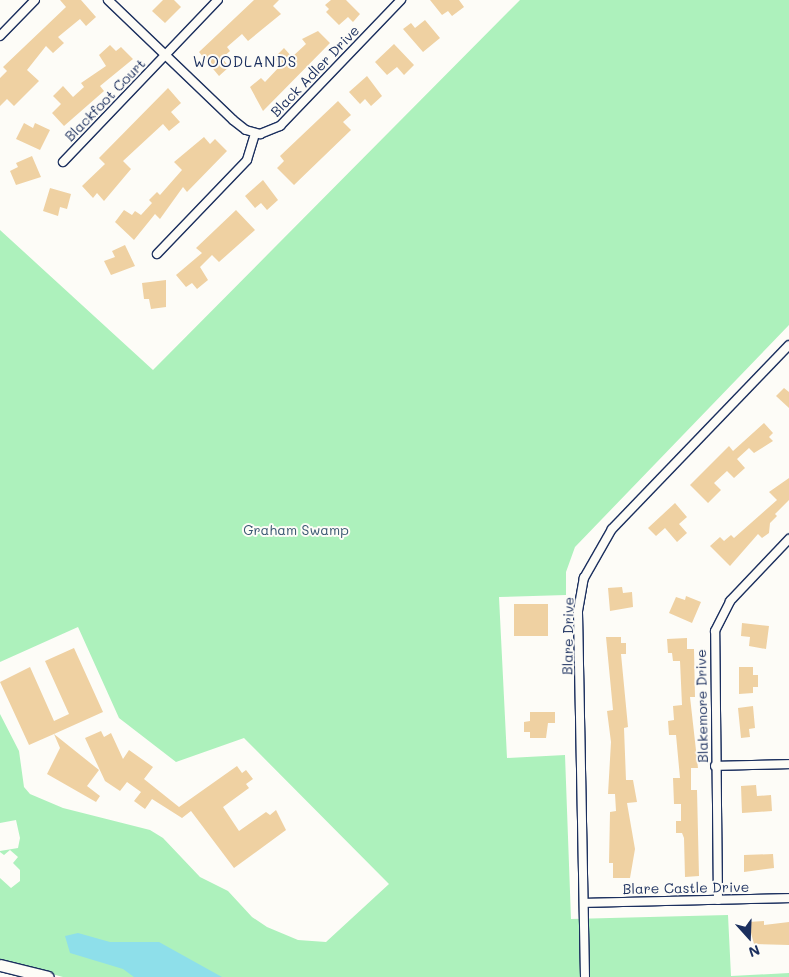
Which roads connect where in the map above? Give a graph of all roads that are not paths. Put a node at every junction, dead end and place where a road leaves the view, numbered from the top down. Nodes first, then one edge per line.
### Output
1 (35, 0) edge
2 (108, 0) edge
3 (218, 0) edge
4 (401, 0) edge
5 (0, 36) edge
6 (165, 55) junction
7 (255, 133) junction
8 (63, 162) dead end
9 (157, 254) dead end
10 (789, 345) edge
11 (789, 539) edge
12 (789, 764) edge
13 (715, 766) junction
14 (789, 898) edge
15 (718, 900) junction
16 (584, 903) junction
17 (0, 965) edge
18 (48, 977) edge
19 (585, 977) edge

1 - 5 street
2 - 6 street
3 - 6 street, Blackfoot Court
4 - 7 street, Black Adler Drive
6 - 7 street
6 - 8 street, Blackfoot Court
7 - 9 street
10 - 16 street, Blare Drive
11 - 13 street, Blakemore Drive
12 - 13 street
13 - 15 street, Blakemore Drive
14 - 15 street, Blare Castle Drive
15 - 16 street, Blare Castle Drive
16 - 19 street, Blare Drive
17 - 18 street

